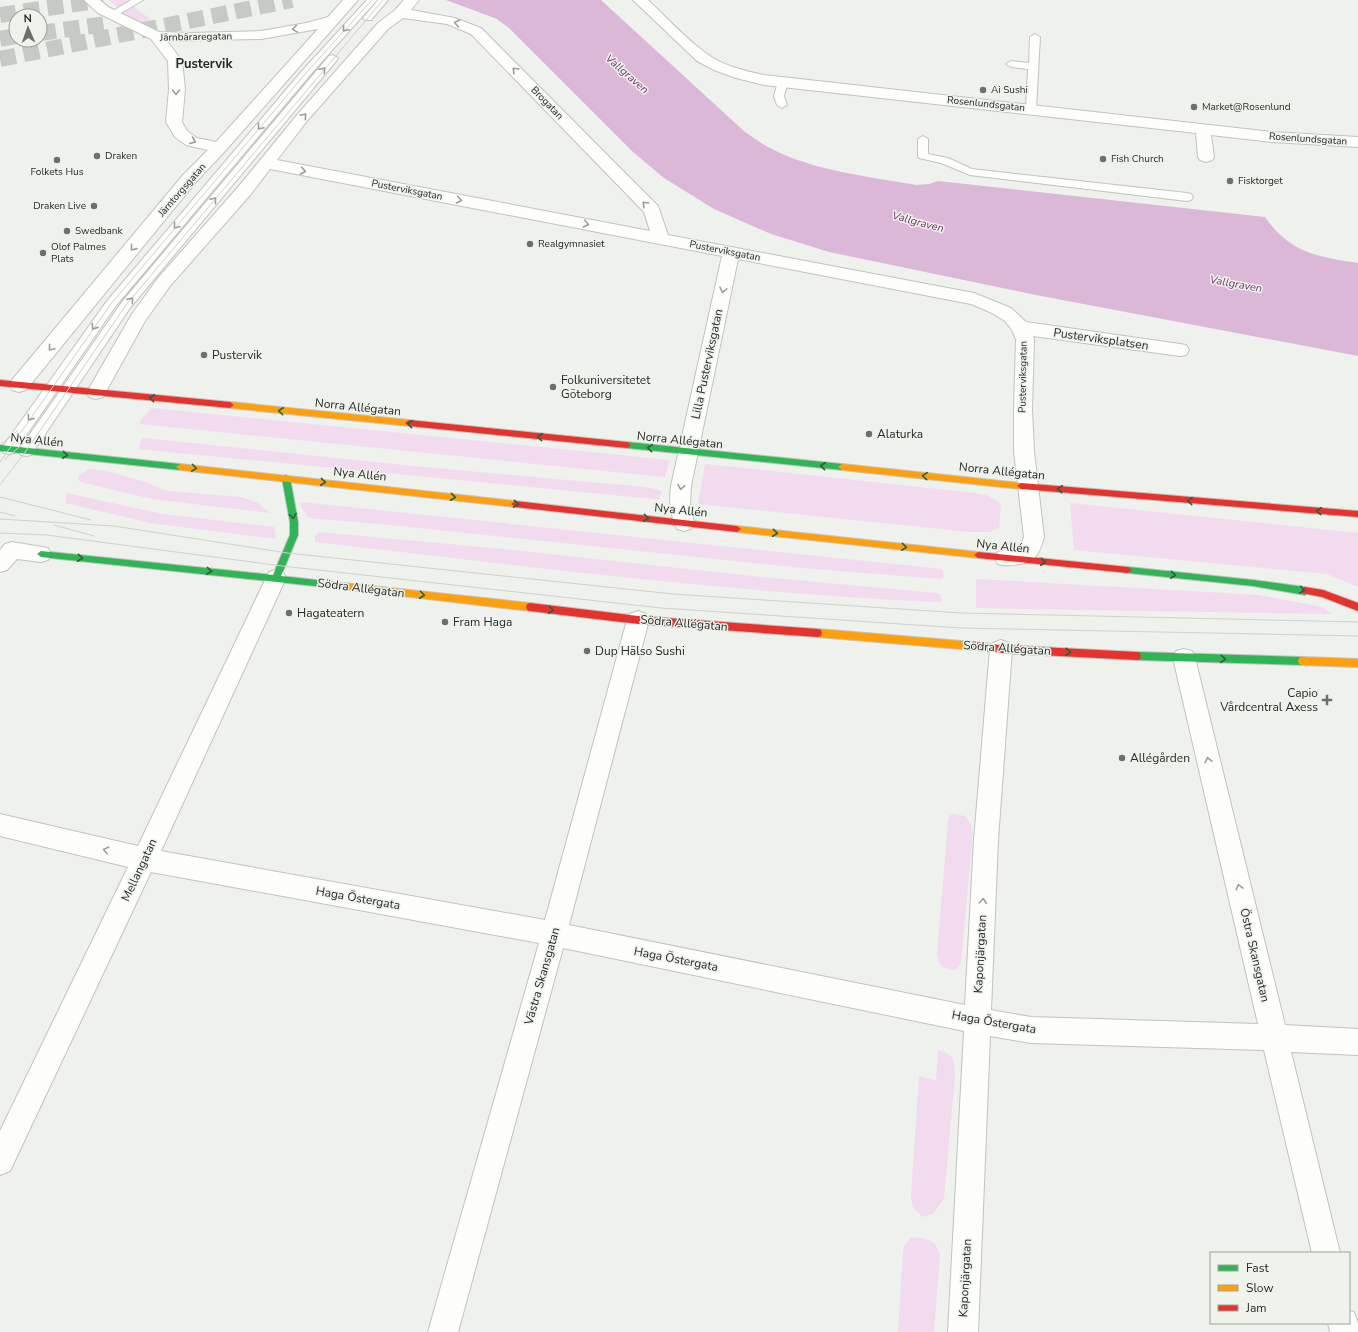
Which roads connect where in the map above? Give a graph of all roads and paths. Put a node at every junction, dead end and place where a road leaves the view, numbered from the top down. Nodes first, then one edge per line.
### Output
1 (91, 0) edge
2 (138, 0) edge
3 (351, 0) edge
4 (372, 0) edge
5 (384, 0) edge
6 (412, 0) edge
7 (640, 0) edge
8 (400, 13) junction
9 (113, 14) junction
10 (333, 20) junction
11 (156, 36) junction
12 (1035, 37) dead end
13 (1011, 64) dead end
14 (1032, 66) junction
15 (783, 82) junction
16 (782, 105) dead end
17 (1031, 109) junction
18 (1203, 129) junction
19 (923, 139) dead end
20 (1358, 142) edge
21 (220, 147) junction
22 (240, 151) junction
23 (1206, 157) dead end
24 (263, 158) junction
25 (1187, 197) dead end
26 (661, 239) junction
27 (732, 252) junction
28 (1021, 328) junction
29 (1180, 350) dead end
30 (0, 383) edge
31 (19, 385) junction
32 (52, 387) junction
33 (68, 389) junction
34 (96, 392) junction
35 (4, 449) edge
36 (26, 451) junction
37 (688, 452) junction
38 (286, 478) junction
39 (1027, 485) junction
40 (1358, 514) edge
41 (684, 523) junction
42 (41, 554) joint
43 (6, 557) edge
44 (1005, 558) junction
45 (276, 578) junction
46 (1358, 606) edge
47 (638, 620) junction
48 (1001, 649) junction
49 (1184, 658) junction
50 (1358, 663) edge
51 (0, 825) edge
52 (144, 860) junction
53 (554, 934) junction
54 (977, 1020) junction
55 (1275, 1038) junction
56 (1358, 1042) edge
57 (0, 1161) edge
58 (1326, 1252) edge
59 (443, 1332) edge
60 (963, 1332) edge

1 - 9 street
2 - 9 lane
3 - 10 street, Järntorgsgatan
4 -> 22 lane
24 -> 5 lane
6 - 8 street
7 - 15 street, Rosenlundsgatan
24 -> 8 street
26 -> 8 street, Brogatan
9 - 11 street
10 -> 11 street, Järnbäraregatan
10 - 21 street, Järntorgsgatan
11 -> 21 street, Järnbäraregatan
12 - 14 lane
13 - 14 lane
14 - 17 lane
15 - 16 lane
15 - 17 street, Rosenlundsgatan
17 - 18 street, Rosenlundsgatan
18 - 20 street, Rosenlundsgatan
18 - 23 street
19 - 25 lane
21 - 22 lane
21 -> 31 street, Järntorgsgatan
22 - 24 lane
22 -> 32 lane
24 -> 26 street, Pusterviksgatan
33 -> 24 lane
24 - 34 street
26 - 27 street, Pusterviksgatan
27 - 28 street, Pusterviksgatan
27 -> 37 street, Lilla Pusterviksgatan
28 - 29 street, Pusterviksplatsen
28 - 39 street, Pusterviksgatan
30 - 31 main road, Norra Allégatan
31 - 32 main road, Norra Allégatan
32 - 33 main road, Norra Allégatan
32 -> 35 lane
33 - 34 main road, Norra Allégatan
33 - 36 lane
37 -> 34 main road, Norra Allégatan
35 - 36 main road, Nya Allén
36 -> 38 main road, Nya Allén
39 -> 37 main road, Norra Allégatan
37 -> 41 street, Lilla Pusterviksgatan
38 -> 41 main road, Nya Allén
38 -> 45 main road
40 -> 39 main road, Norra Allégatan
39 - 44 street
41 -> 44 main road, Nya Allén
42 - 43 street, Södra Allégatan
42 -> 45 main road, Södra Allégatan
44 -> 46 main road, Nya Allén
45 -> 47 main road, Södra Allégatan
45 - 52 street, Mellangatan
47 - 48 main road, Södra Allégatan
47 - 53 street, Västra Skansgatan
48 -> 49 main road, Södra Allégatan
54 -> 48 street, Kaponjärgatan
49 -> 50 main road, Södra Allégatan
55 -> 49 street, Östra Skansgatan
52 -> 51 street, Haga Östergata
52 - 53 street, Haga Östergata
52 - 57 street, Mellangatan
53 - 54 street, Haga Östergata
53 - 59 street, Västra Skansgatan
54 - 55 street, Haga Östergata
54 - 60 street, Kaponjärgatan
55 - 56 street, Haga Östergata
55 - 58 street, Östra Skansgatan

